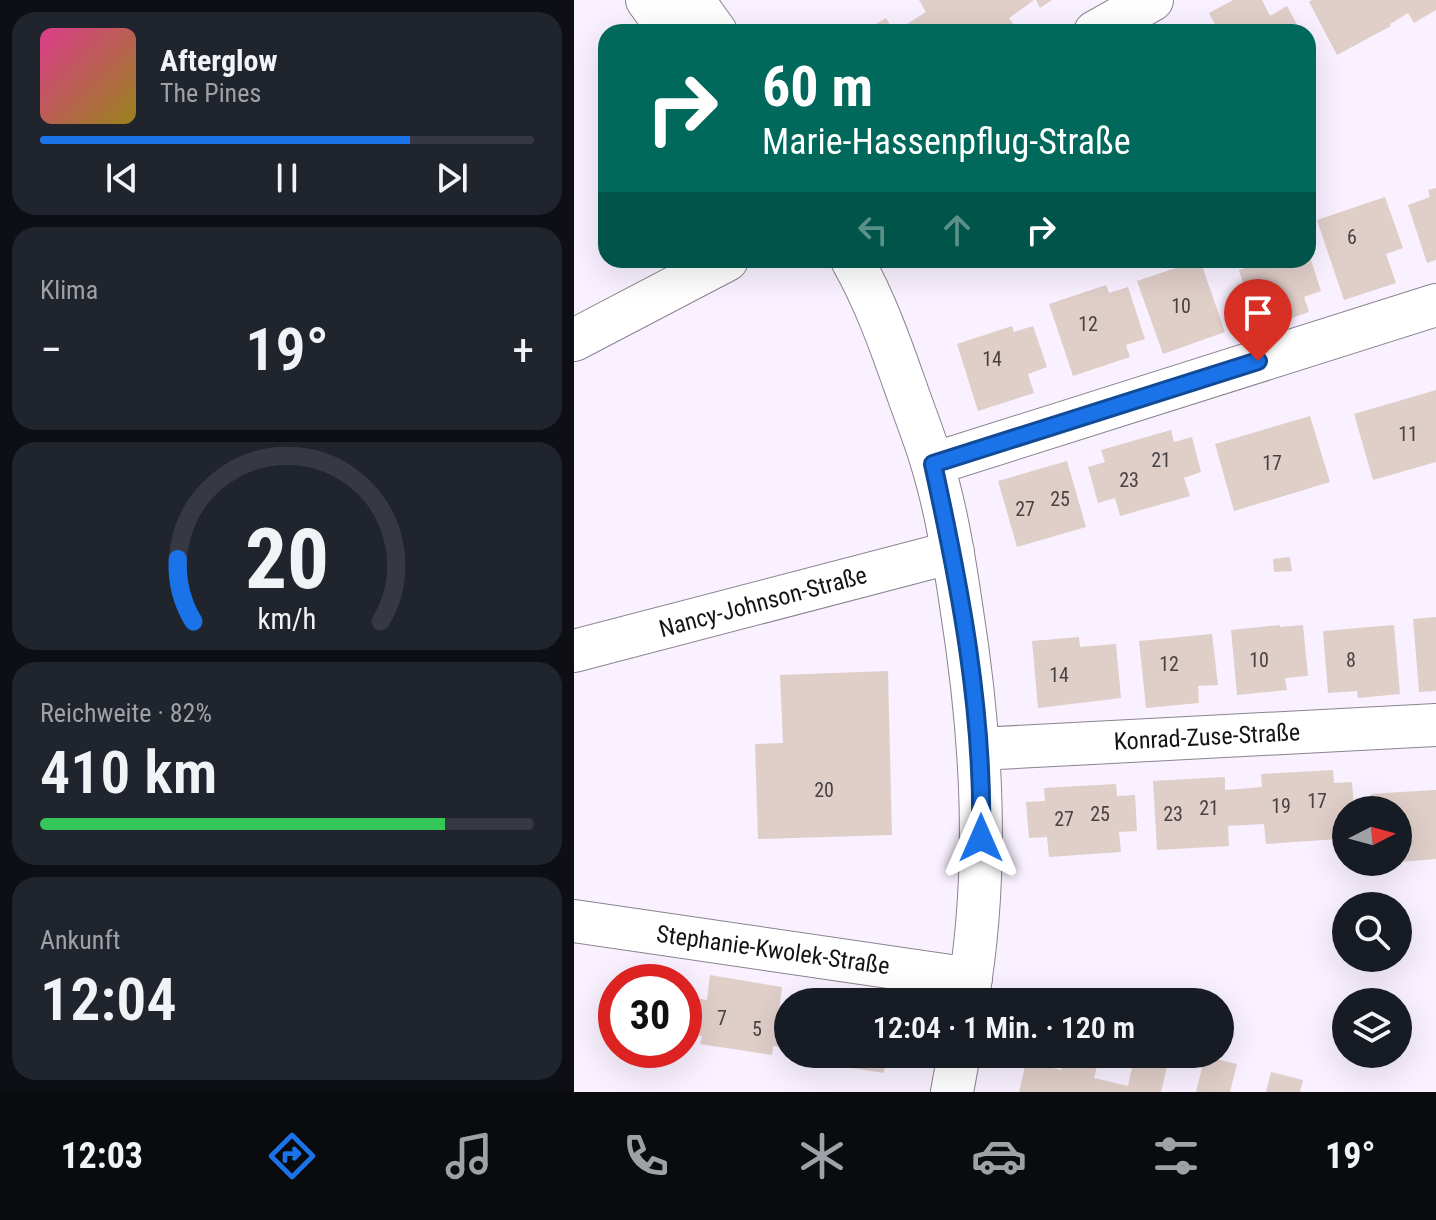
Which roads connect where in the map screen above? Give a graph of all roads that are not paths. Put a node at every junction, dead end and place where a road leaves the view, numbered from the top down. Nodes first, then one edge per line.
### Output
1 (647, 0) edge
2 (693, 0) edge
3 (1152, 0) edge
4 (664, 24) edge
5 (710, 24) edge
6 (1109, 24) edge
7 (712, 268) edge
8 (856, 268) edge
9 (1436, 305) edge
10 (574, 340) edge
11 (933, 464) junction
12 (953, 552) junction
13 (574, 651) edge
14 (1436, 725) edge
15 (978, 749) junction
16 (574, 921) edge
17 (952, 988) edge
18 (969, 988) edge
19 (956, 1068) edge
20 (952, 1092) edge

1 - 4 street
2 - 5 street
3 - 6 street
7 - 10 street
8 - 11 street
9 - 11 street
11 - 12 street
12 - 13 street, Nancy-Johnson-Straße
12 - 15 street
14 - 15 street, Konrad-Zuse-Straße
15 - 18 street
16 - 17 street, Stephanie-Kwolek-Straße
19 - 20 street

